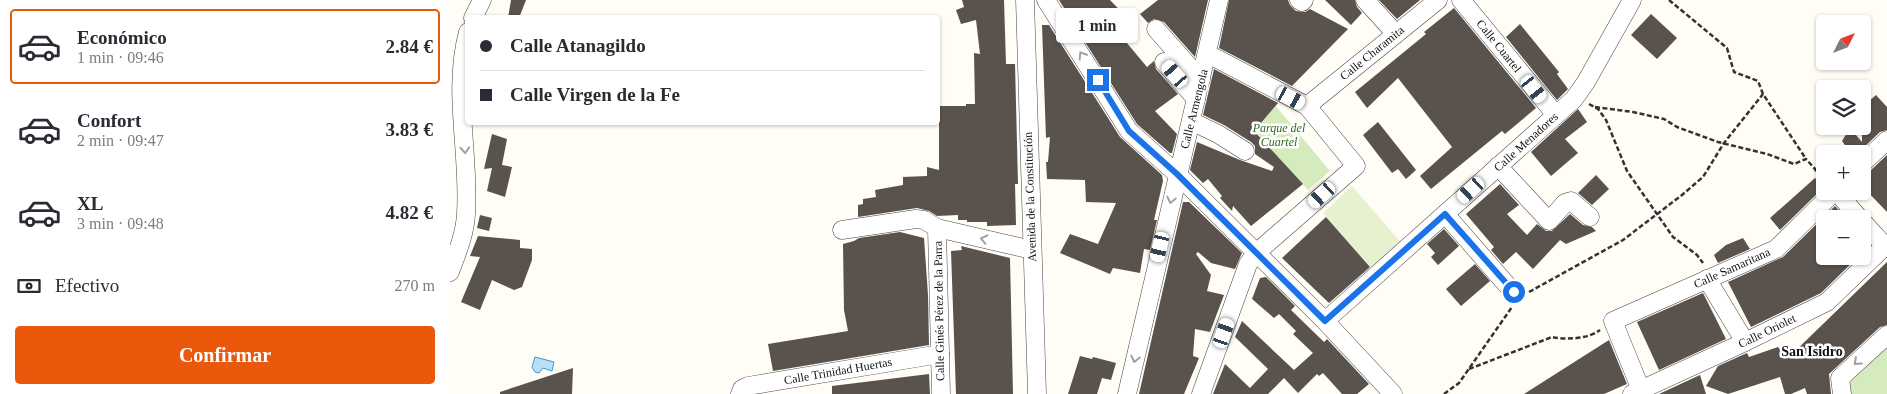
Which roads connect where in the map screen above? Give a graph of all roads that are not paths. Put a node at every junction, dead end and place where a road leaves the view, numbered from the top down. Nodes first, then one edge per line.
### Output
1 (482, 0) edge
2 (1025, 0) edge
3 (1046, 0) edge
4 (1219, 0) edge
5 (1298, 0) edge
6 (1304, 0) edge
7 (1438, 0) edge
8 (1461, 0) edge
9 (1632, 0) edge
10 (1371, 2) edge
11 (474, 15) edge
12 (1156, 29) dead end
13 (1396, 34) junction
14 (465, 43) edge
15 (1208, 54) junction
16 (1164, 62) dead end
17 (1201, 80) junction
18 (1196, 99) junction
19 (1307, 106) junction
20 (1556, 115) junction
21 (1191, 121) junction
22 (1887, 140) edge
23 (1244, 151) dead end
24 (1871, 155) edge
25 (1498, 166) junction
26 (1177, 174) junction
27 (1826, 200) edge
28 (1843, 200) edge
29 (1852, 210) edge
30 (1445, 214) junction
31 (1590, 217) dead end
32 (937, 228) junction
33 (842, 230) dead end
34 (1871, 230) edge
35 (1886, 245) edge
36 (1032, 250) junction
37 (1256, 253) junction
38 (450, 272) edge
39 (1707, 279) junction
40 (1516, 295) road end
41 (1325, 321) junction
42 (1887, 335) edge
43 (1745, 342) junction
44 (940, 354) junction
45 (1636, 392) edge
46 (740, 394) edge
47 (941, 394) edge
48 (1037, 394) edge
49 (1126, 394) edge
50 (1201, 394) edge
51 (1393, 394) edge
52 (1842, 394) edge

1 - 11 street
2 - 36 street, Avenida de la Constitución
26 -> 3 street
4 - 15 street, Calle Armengola
5 - 6 street
7 - 13 street, Calle Charamita
8 - 20 street, Calle Cuartel
9 - 20 street, Calle Menadores
10 - 13 street
12 - 17 street
13 - 19 street, Calle Charamita
14 -> 38 street
15 - 17 street, Calle Armengola
15 - 19 street
16 - 18 street
17 - 18 street, Calle Armengola
18 - 21 street, Calle Armengola
19 - 37 street
20 - 25 street, Calle Menadores
21 - 23 street
21 - 26 street, Calle Armengola
22 - 24 street
25 - 30 street, Calle Menadores
25 - 31 street
26 - 37 street
26 -> 49 street, Calle Armengola
27 - 39 street, Calle Samaritana
28 - 29 street
30 - 40 street
30 - 41 street, Calle Menadores
32 - 33 street
36 -> 32 street
32 - 44 street, Calle Ginés Pérez de la Parra
34 - 35 street
35 - 43 street, Calle Oriolet
36 - 48 street, Avenida de la Constitución
37 - 41 street
37 - 50 street
39 - 43 street
39 - 45 street, Calle Samaritana
41 - 51 street
42 -> 52 street
43 - 45 street, Calle Oriolet
44 - 46 street, Calle Trinidad Huertas
44 - 47 street, Calle Ginés Pérez de la Parra

